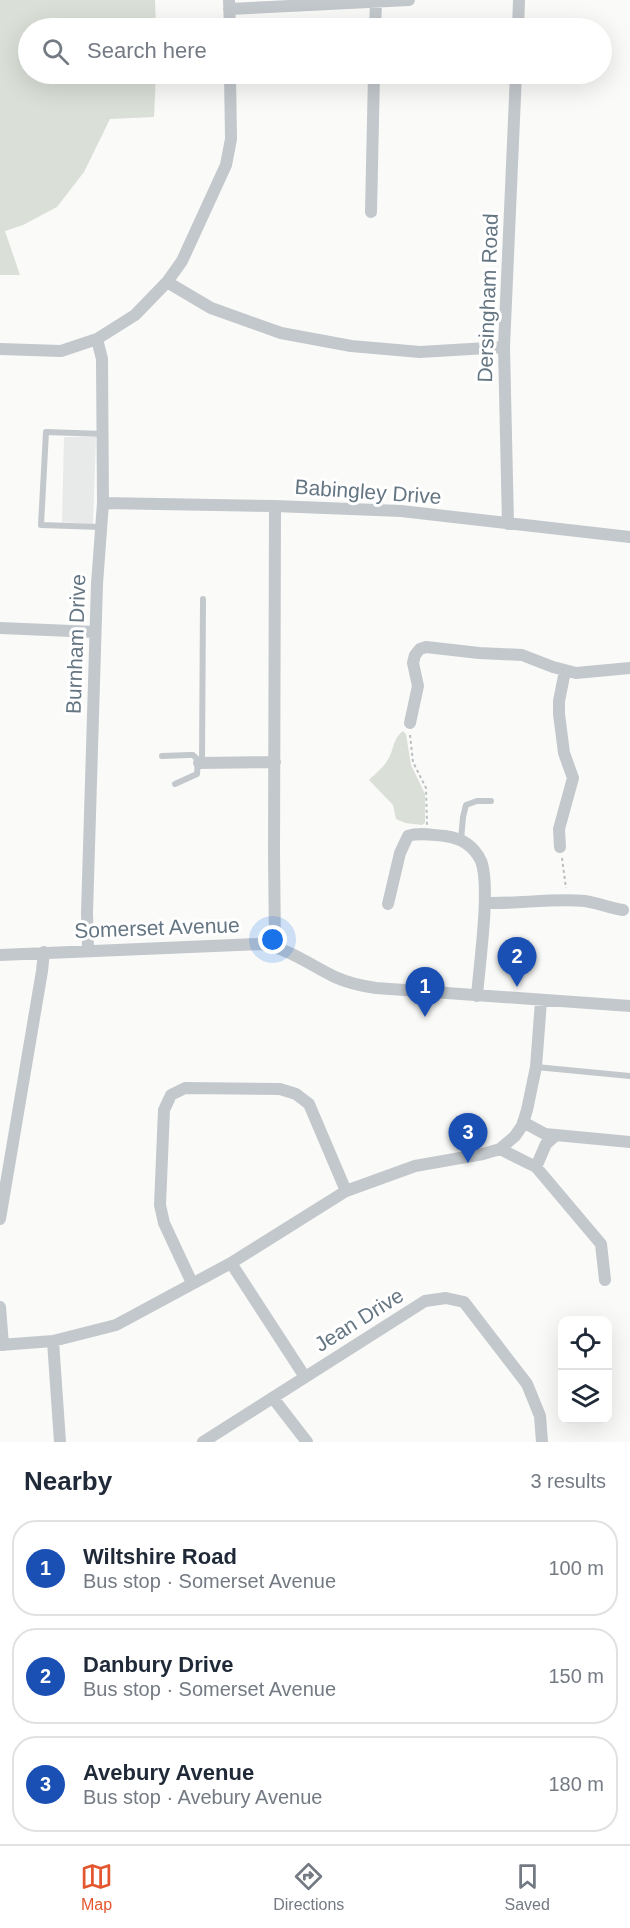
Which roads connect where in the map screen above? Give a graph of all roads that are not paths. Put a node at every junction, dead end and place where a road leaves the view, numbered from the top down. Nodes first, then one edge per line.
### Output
1 (410, 0) edge
2 (519, 0) edge
3 (376, 3) junction
4 (229, 5) edge
5 (375, 18) edge
6 (518, 18) edge
7 (230, 84) edge
8 (374, 84) edge
9 (516, 84) edge
10 (370, 212) dead end
11 (166, 282) junction
12 (97, 339) junction
13 (504, 347) junction
14 (0, 349) edge
15 (103, 434) junction
16 (103, 503) junction
17 (275, 506) junction
18 (508, 524) junction
19 (100, 527) junction
20 (630, 537) edge
21 (203, 599) dead end
22 (0, 628) edge
23 (95, 632) junction
24 (630, 668) edge
25 (565, 671) junction
26 (410, 723) road end
27 (162, 756) dead end
28 (275, 762) junction
29 (201, 763) junction
30 (176, 784) dead end
31 (491, 801) dead end
32 (461, 840) junction
33 (560, 847) road end
34 (484, 903) junction
35 (388, 904) dead end
36 (623, 910) dead end
37 (275, 946) junction
38 (88, 950) junction
39 (44, 952) junction
40 (0, 955) edge
41 (477, 996) junction
42 (540, 1001) junction
43 (630, 1006) edge
44 (536, 1067) junction
45 (630, 1076) edge
46 (523, 1122) junction
47 (555, 1136) junction
48 (630, 1142) edge
49 (500, 1149) junction
50 (536, 1167) junction
51 (346, 1191) junction
52 (0, 1219) edge
53 (231, 1263) junction
54 (605, 1280) dead end
55 (192, 1283) junction
56 (0, 1307) edge
57 (53, 1341) junction
58 (2, 1345) edge
59 (305, 1377) junction
60 (273, 1398) junction
61 (60, 1442) edge
62 (203, 1442) edge
63 (307, 1442) edge
64 (542, 1442) edge

1 - 3 street
2 - 6 street
3 - 4 street
3 - 5 street
7 - 11 street
8 - 10 street
9 - 13 street, Dersingham Road
11 - 12 street
11 - 13 street
12 - 14 street
12 - 15 street, Burnham Drive
13 - 18 street, Dersingham Road
15 - 16 street, Burnham Drive
15 - 19 lane
16 - 17 street, Babingley Drive
16 - 19 street, Burnham Drive
17 - 18 street, Babingley Drive
17 - 28 street
18 - 20 street, Babingley Drive
19 - 23 street, Burnham Drive
21 - 29 lane
22 - 23 street
23 - 38 street, Burnham Drive
24 - 25 street
25 - 26 street
25 - 33 street
27 - 29 lane
28 - 29 street
28 - 37 street
29 - 30 lane
31 - 32 lane
32 - 34 street
32 - 35 street
34 - 36 street
34 - 41 street
37 - 38 street, Somerset Avenue
37 - 41 street, Somerset Avenue
38 - 39 street, Somerset Avenue
39 - 40 street, Somerset Avenue
39 - 52 street
41 - 42 street, Somerset Avenue
42 - 43 street, Somerset Avenue
42 - 44 street
44 - 45 lane
44 - 46 street
46 - 47 street
46 - 49 street
47 - 48 street
47 - 50 street
49 - 50 street
49 - 51 street
50 - 54 street
51 - 53 street
51 - 55 street
53 - 55 street
53 - 59 street
55 - 57 street
56 - 58 street
57 - 58 street
57 - 61 street
59 - 60 street, Jean Drive
59 - 64 street, Jean Drive
60 - 62 street, Jean Drive
60 - 63 street

